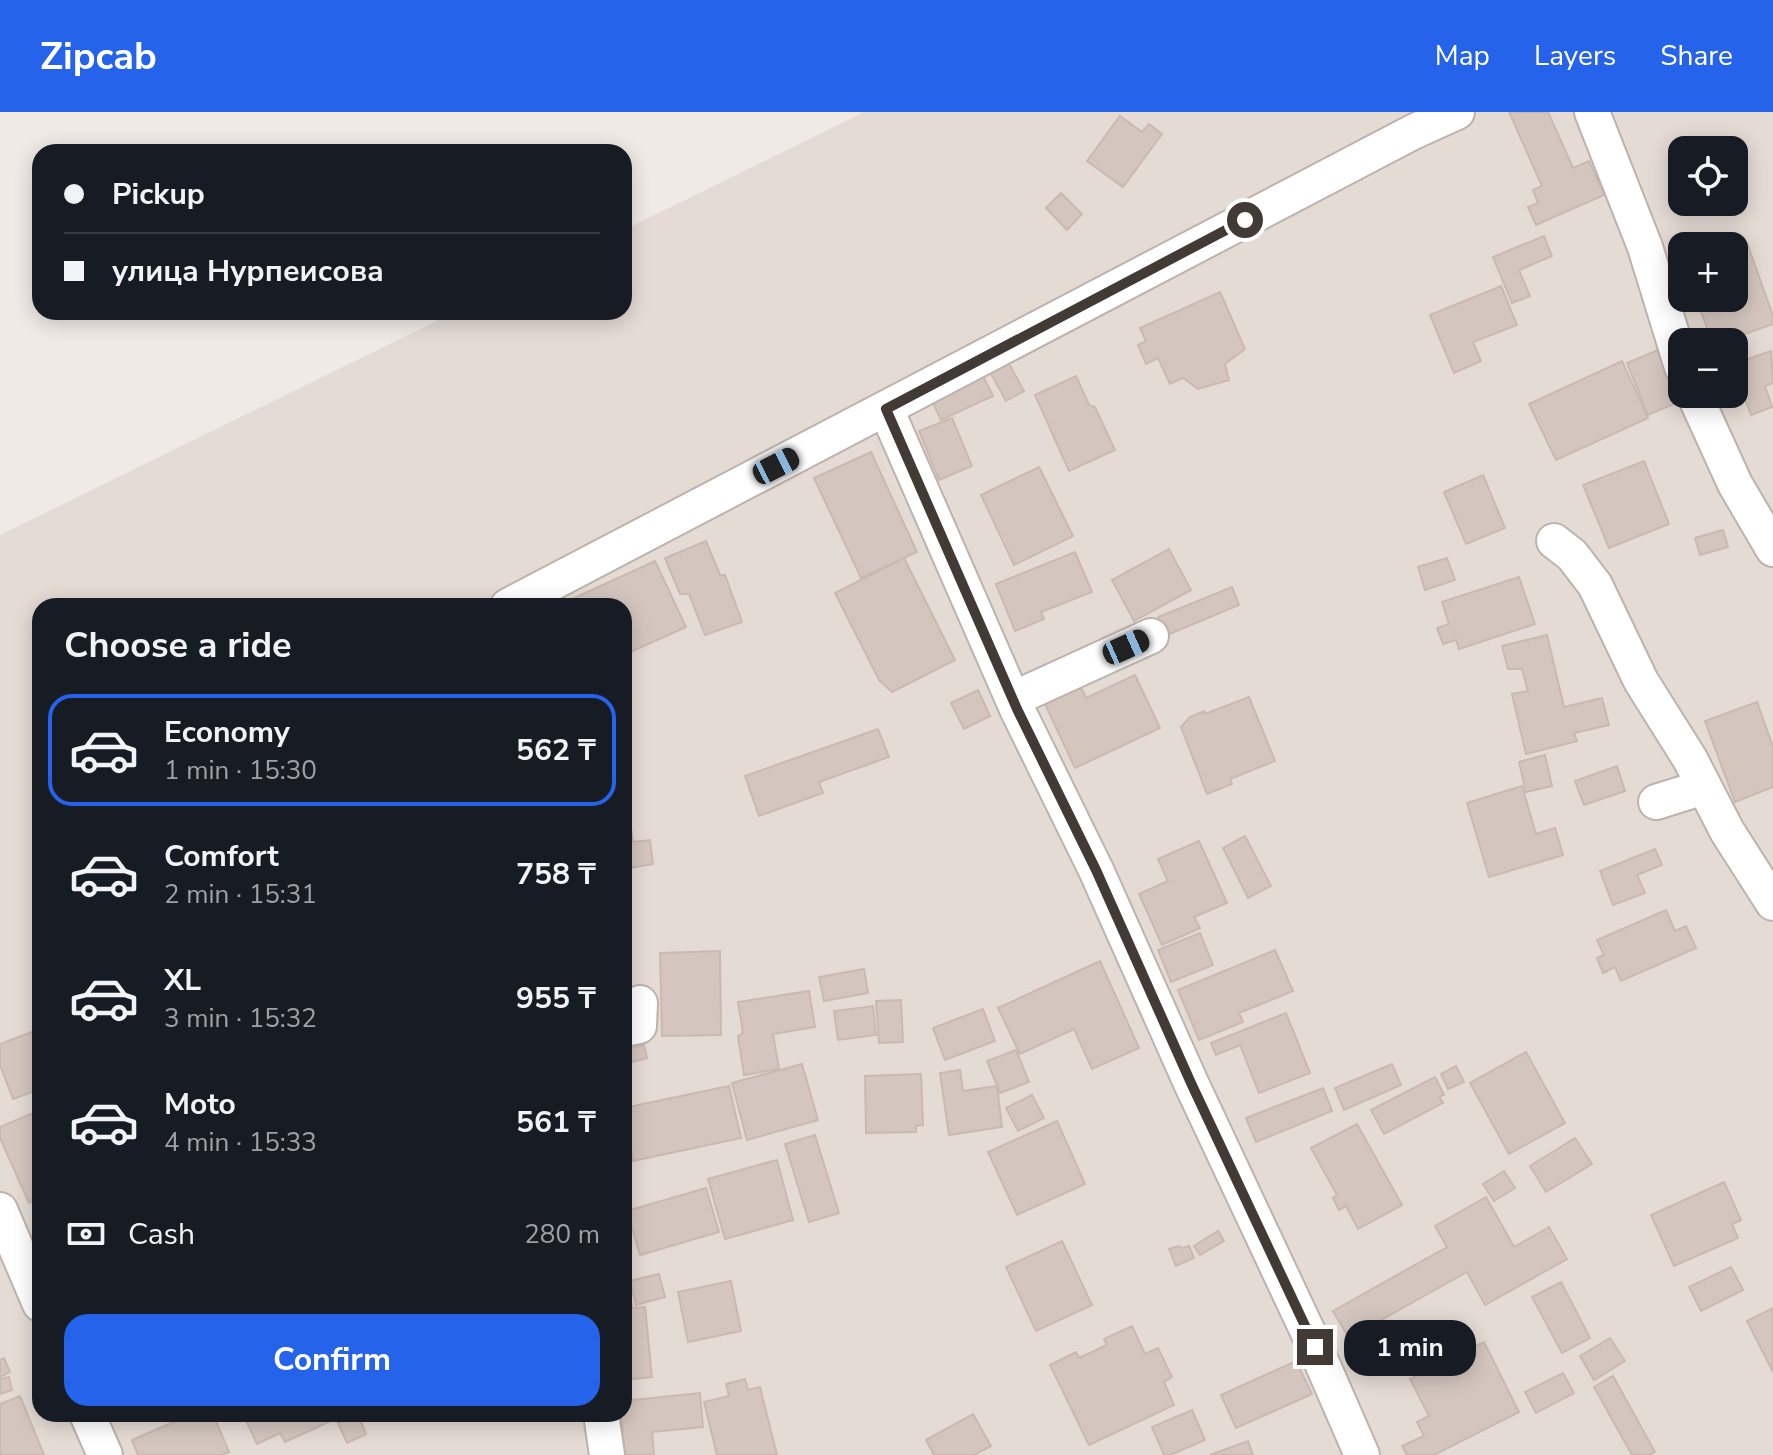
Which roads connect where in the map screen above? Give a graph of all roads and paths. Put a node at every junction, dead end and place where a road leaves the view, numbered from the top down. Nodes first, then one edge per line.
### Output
1 (1457, 112) edge
2 (1592, 112) edge
3 (1668, 333) edge
4 (1700, 408) edge
5 (886, 409) junction
6 (1554, 541) dead end
7 (1773, 549) edge
8 (523, 598) edge
9 (1151, 636) dead end
10 (1013, 699) junction
11 (1704, 787) junction
12 (1656, 802) dead end
13 (1773, 903) edge
14 (0, 1210) edge
15 (32, 1285) edge
16 (91, 1422) edge
17 (602, 1422) edge
18 (105, 1455) edge
19 (607, 1455) edge
20 (1362, 1455) edge

1 - 5 street
2 - 3 street
4 - 7 street
5 - 8 street
5 - 10 street
6 - 11 street
9 - 10 street
10 - 20 street
11 - 12 street
11 - 13 street
14 - 15 street
16 - 18 street
17 - 19 street

